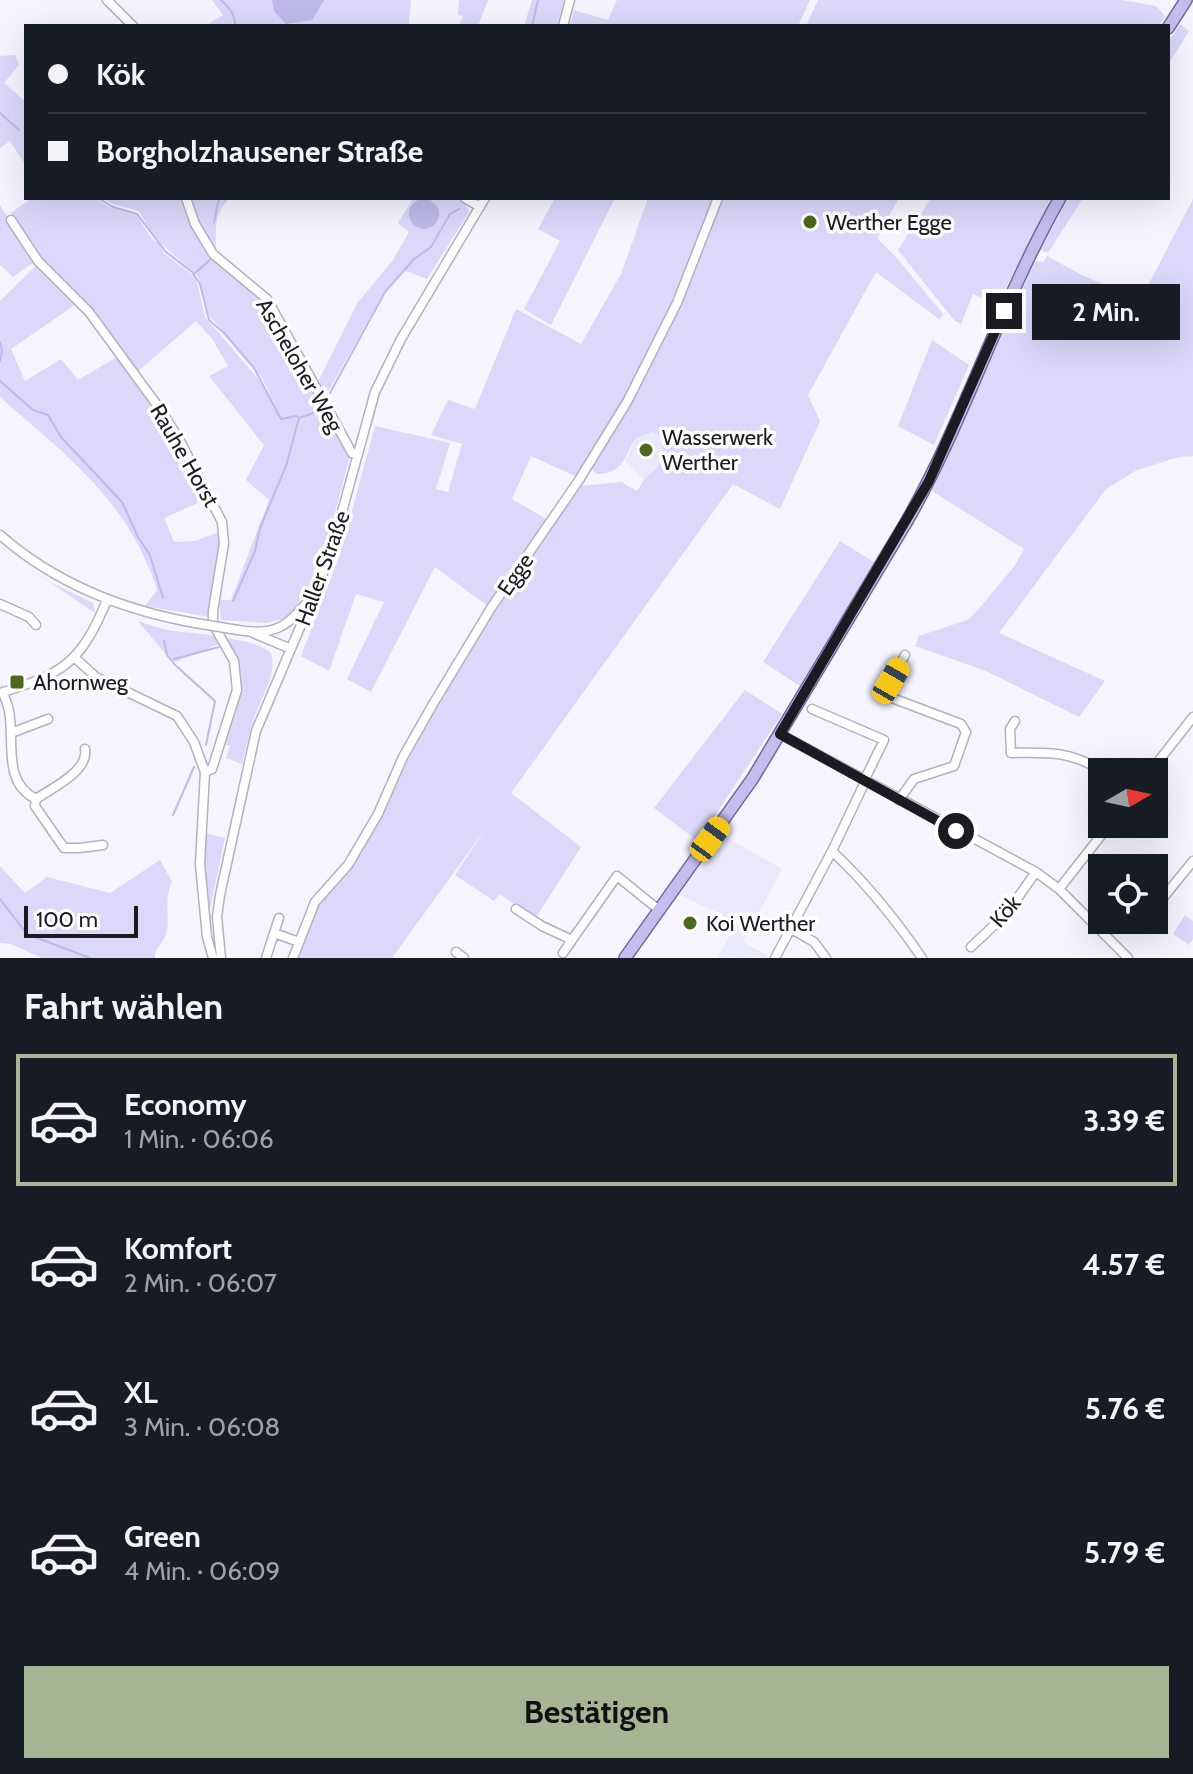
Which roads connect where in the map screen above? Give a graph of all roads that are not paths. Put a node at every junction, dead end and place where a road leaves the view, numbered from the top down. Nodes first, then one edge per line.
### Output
1 (107, 0) edge
2 (570, 0) edge
3 (1186, 0) edge
4 (131, 24) edge
5 (564, 24) edge
6 (1170, 25) edge
7 (187, 200) edge
8 (468, 200) edge
9 (484, 200) edge
10 (717, 200) edge
11 (1059, 200) edge
12 (480, 207) junction
13 (11, 220) dead end
14 (358, 455) junction
15 (0, 535) edge
16 (317, 590) junction
17 (107, 600) junction
18 (0, 604) edge
19 (36, 625) dead end
20 (276, 629) junction
21 (249, 631) junction
22 (295, 639) junction
23 (291, 649) junction
24 (905, 655) dead end
25 (75, 658) junction
26 (2, 693) edge
27 (812, 709) dead end
28 (48, 719) dead end
29 (1015, 721) dead end
30 (1192, 722) edge
31 (11, 733) junction
32 (780, 734) junction
33 (85, 749) dead end
34 (1162, 758) edge
35 (1088, 762) edge
36 (205, 772) junction
37 (865, 782) junction
38 (36, 799) junction
39 (899, 800) junction
40 (1099, 838) edge
41 (103, 845) dead end
42 (832, 851) junction
43 (1193, 861) edge
44 (1036, 872) junction
45 (1059, 889) junction
46 (1168, 892) edge
47 (516, 909) dead end
48 (659, 910) junction
49 (279, 918) dead end
50 (790, 928) junction
51 (274, 933) junction
52 (572, 940) junction
53 (299, 942) junction
54 (971, 947) dead end
55 (456, 952) dead end
56 (563, 953) dead end
57 (213, 958) edge
58 (221, 958) edge
59 (266, 958) edge
60 (293, 958) edge
61 (464, 958) edge
62 (625, 958) edge
63 (775, 958) edge
64 (826, 958) edge
65 (922, 958) edge
66 (1128, 958) edge

1 - 4 street
2 - 5 street
3 - 6 main road
7 - 14 street, Ascheloher Weg
8 - 12 street
9 - 12 street, Haller Straße
10 - 53 street, Egge
11 - 32 main road
12 - 14 street, Haller Straße
13 - 36 street, Rauhe Horst
14 - 16 street, Haller Straße
15 - 17 street
16 - 20 street
16 - 22 street, Haller Straße
17 - 21 street, bridge
17 - 25 street
18 - 19 street
20 - 21 street
20 - 22 street
21 - 23 street
22 - 23 street, Haller Straße
23 - 58 street, Haller Straße
24 - 39 street
25 - 26 street
25 - 36 street
26 - 31 street
27 - 37 street
28 - 31 street
29 - 35 street
30 - 34 street
31 - 38 street
32 - 37 street, Kök
32 - 48 main road
33 - 38 street
36 - 57 street
37 - 39 street, Kök
37 - 42 street
38 - 41 street
39 - 44 street, Kök
40 - 45 street
42 - 50 street
42 - 65 street
43 - 46 street
44 - 45 street, Kök
44 - 54 street, Kök
45 - 66 street, Kök
47 - 52 street
48 - 52 street
48 - 62 main road
49 - 51 street
50 - 63 street
50 - 64 street
51 - 53 street
51 - 59 street
52 - 56 street
53 - 60 street, Egge
55 - 61 street

